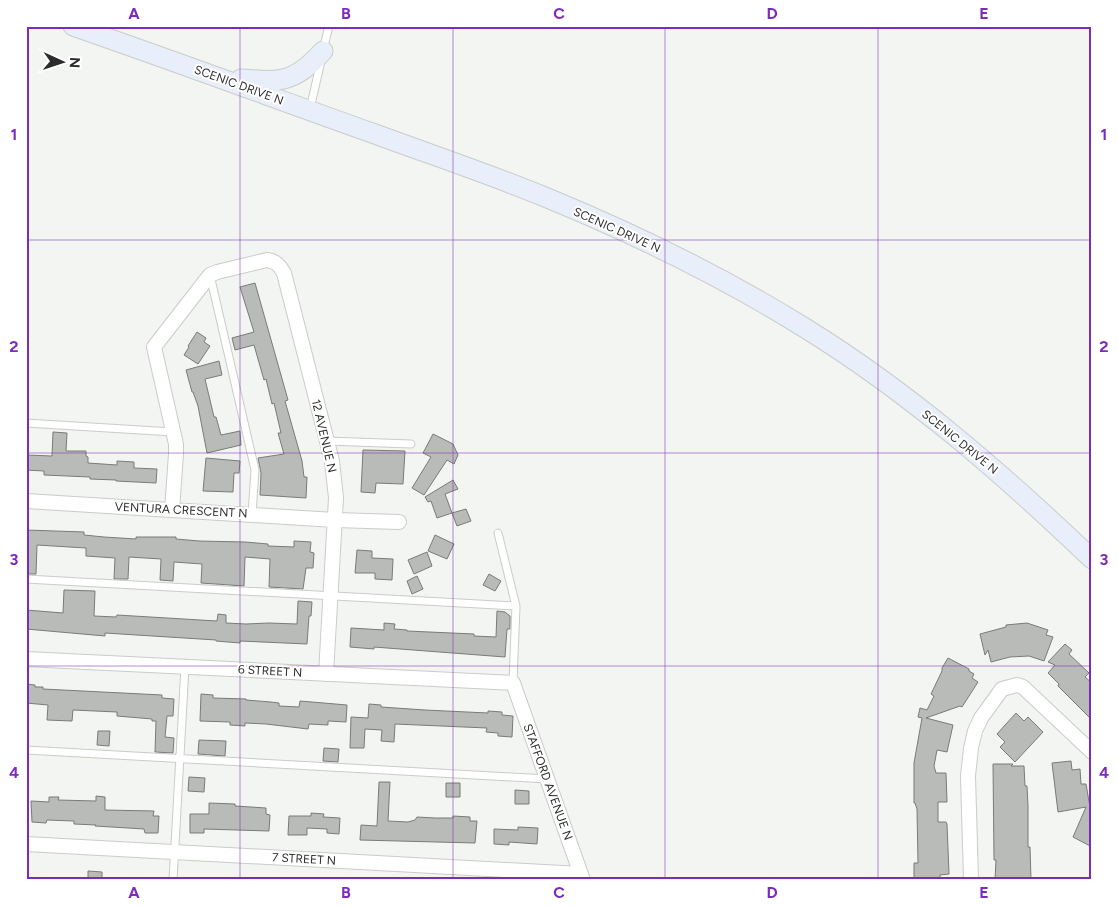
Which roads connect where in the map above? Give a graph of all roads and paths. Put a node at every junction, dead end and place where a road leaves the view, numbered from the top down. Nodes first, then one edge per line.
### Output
1 (73, 26) edge
2 (329, 26) edge
3 (323, 51) junction
4 (218, 77) junction
5 (309, 110) junction
6 (210, 275) junction
7 (26, 423) edge
8 (173, 432) junction
9 (327, 441) junction
10 (410, 444) dead end
11 (26, 501) edge
12 (172, 510) junction
13 (252, 514) junction
14 (335, 520) junction
15 (399, 522) dead end
16 (498, 533) dead end
17 (1092, 558) edge
18 (26, 580) edge
19 (331, 596) junction
20 (516, 606) junction
21 (26, 659) edge
22 (185, 667) junction
23 (326, 674) junction
24 (513, 683) junction
25 (26, 750) edge
26 (1092, 752) edge
27 (180, 759) junction
28 (546, 779) junction
29 (26, 844) edge
30 (175, 852) junction
31 (582, 877) edge
32 (174, 880) edge
33 (971, 880) edge

1 - 4 main road, SCENIC DRIVE N
2 - 3 lane
3 - 4 main road
3 - 5 lane
4 - 5 main road, SCENIC DRIVE N
5 - 17 main road, SCENIC DRIVE N
6 - 8 street
6 - 9 street, 12 AVENUE N
6 - 13 lane
7 - 8 lane
8 - 12 street
9 - 10 lane
9 - 14 street, 12 AVENUE N
11 - 12 street, VENTURA CRESCENT N
12 - 13 street, VENTURA CRESCENT N
13 - 14 street, VENTURA CRESCENT N
14 - 15 street, VENTURA CRESCENT N
14 - 19 street, 12 AVENUE N
16 - 20 lane
18 - 19 lane
19 - 20 lane
19 - 23 street, 12 AVENUE N
20 - 24 lane
21 - 22 street, 6 STREET N
22 - 23 street, 6 STREET N
22 - 27 lane
23 - 24 street, 6 STREET N
24 - 28 street, STAFFORD AVENUE N
25 - 27 lane
26 - 33 street
27 - 28 lane
27 - 30 lane
28 - 31 street, STAFFORD AVENUE N
29 - 30 street, 7 STREET N
30 - 31 street, 7 STREET N
30 - 32 lane

